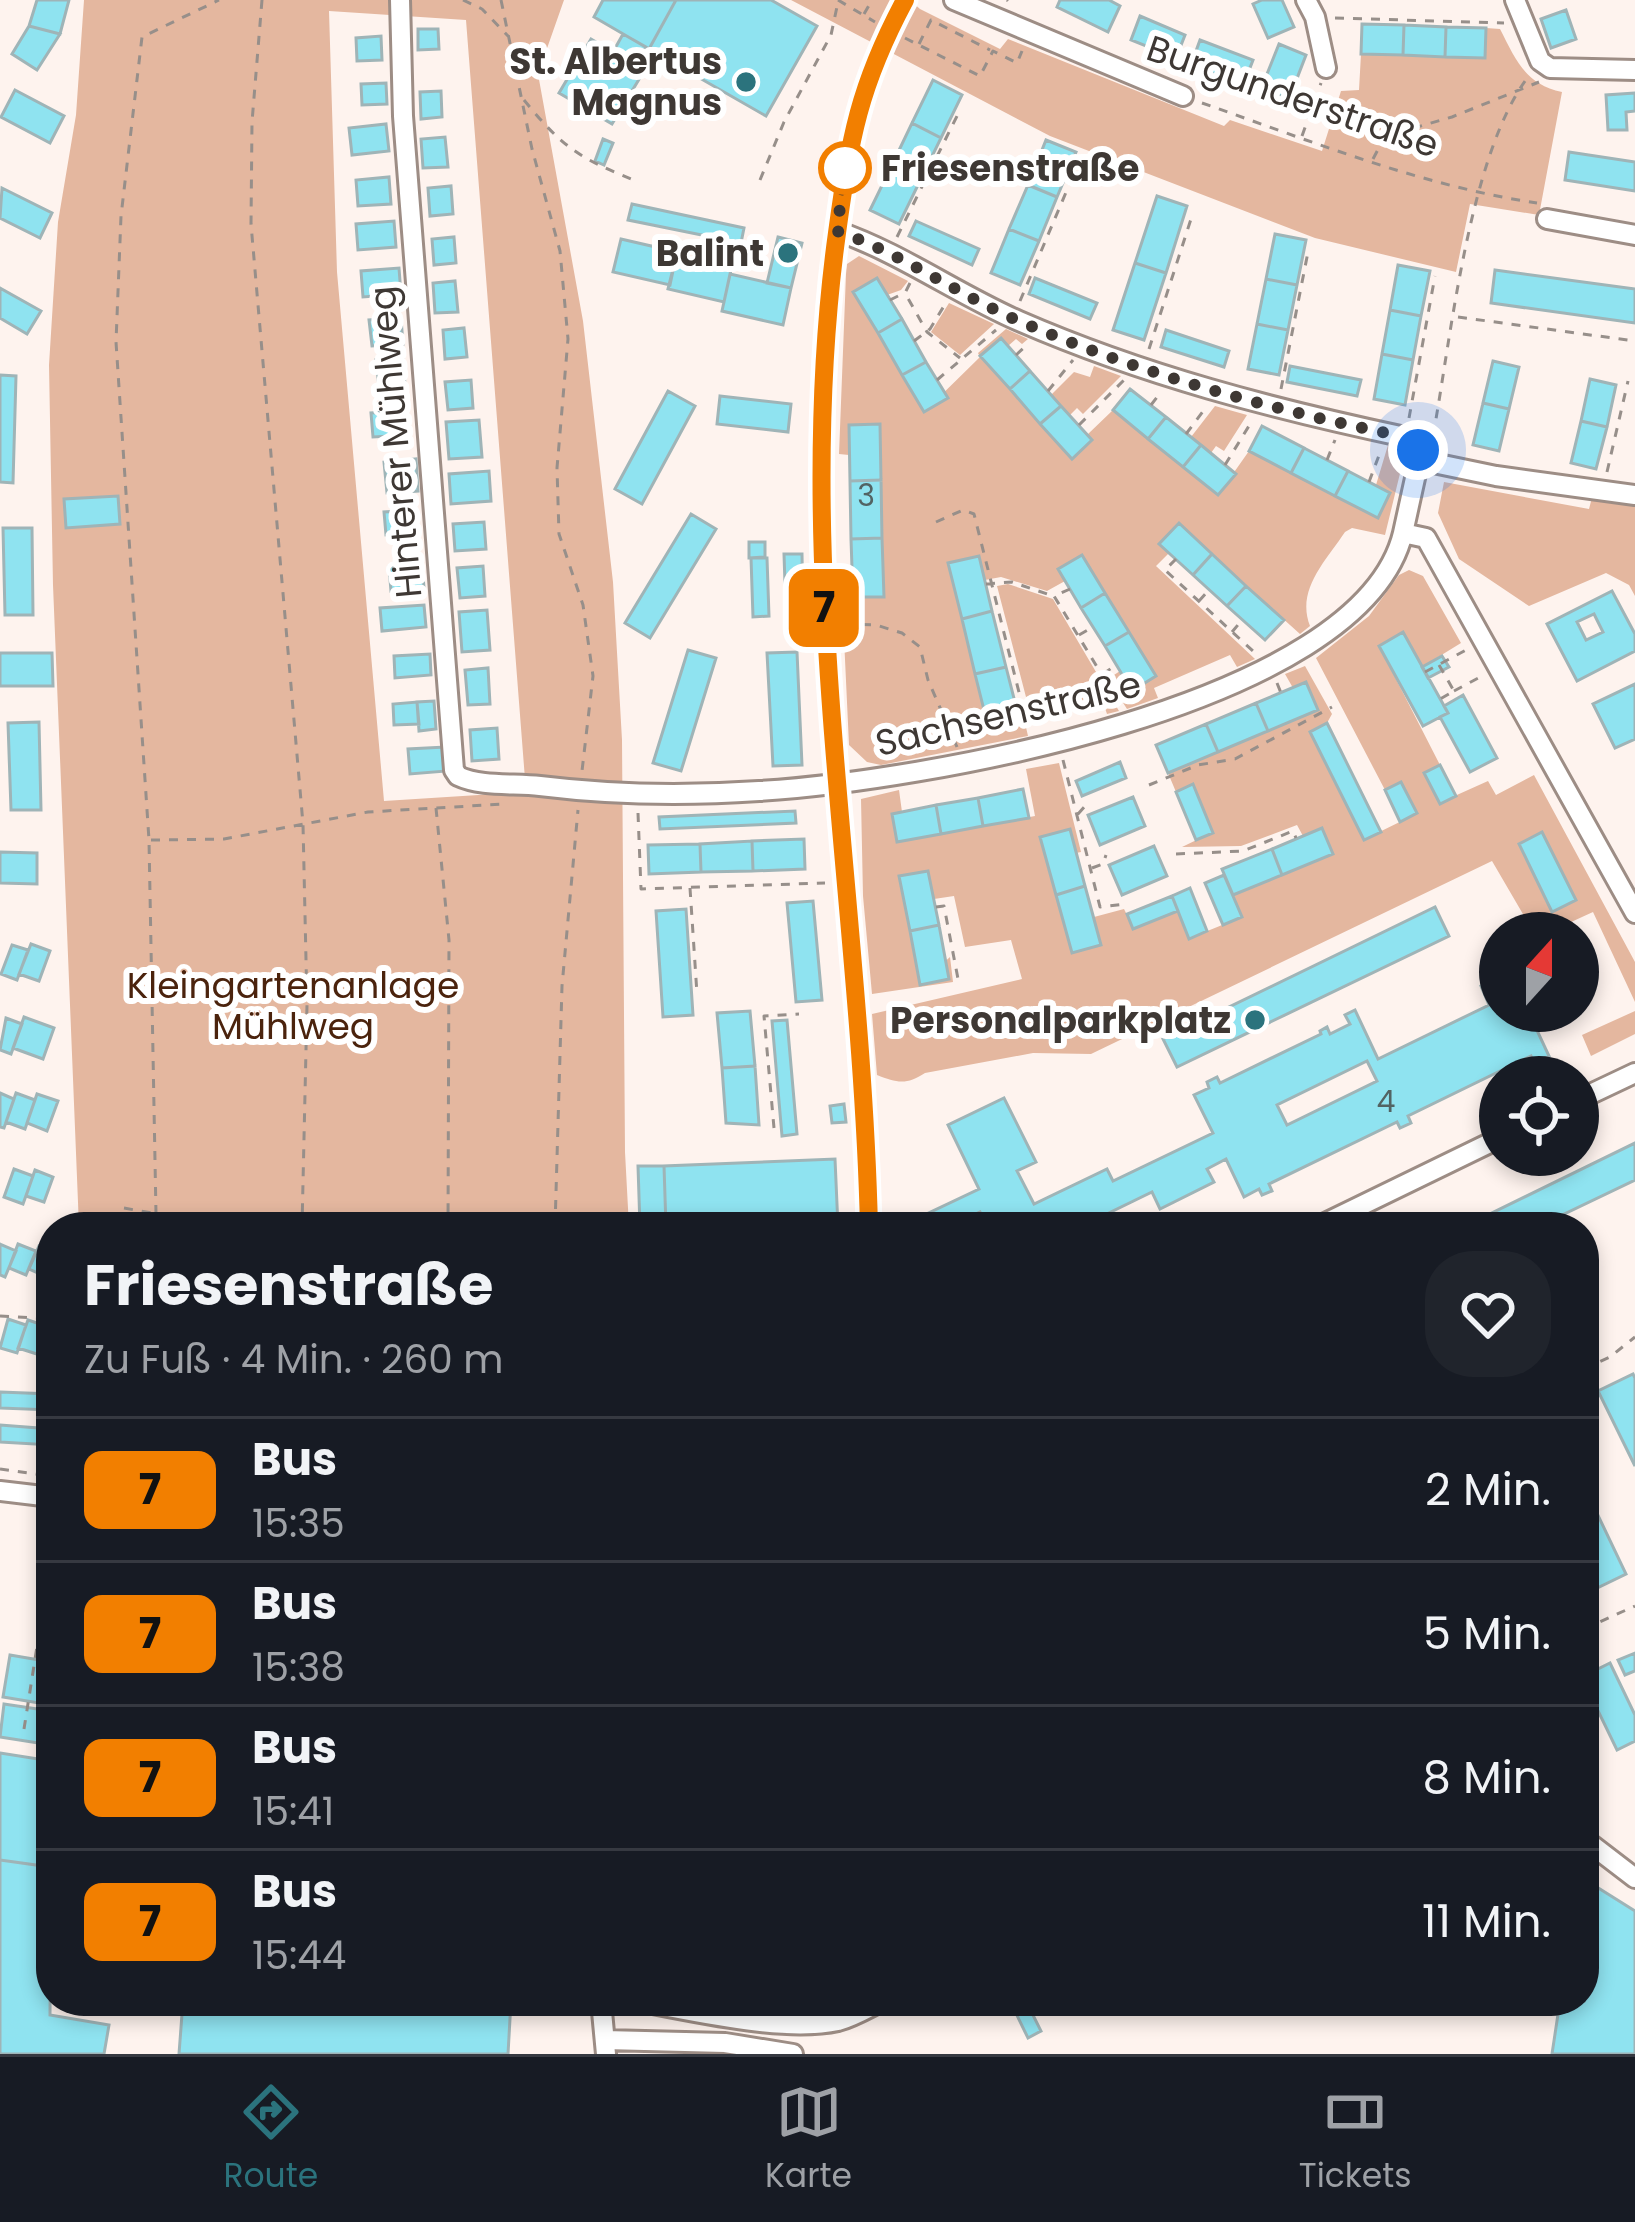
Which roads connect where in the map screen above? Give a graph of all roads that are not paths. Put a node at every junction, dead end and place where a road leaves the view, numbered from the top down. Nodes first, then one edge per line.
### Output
1 (400, 0) edge
2 (905, 0) edge
3 (954, 0) edge
4 (1008, 1) edge
5 (1310, 9) edge
6 (1519, 9) edge
7 (997, 21) junction
8 (1326, 68) road end
9 (1635, 70) edge
10 (1183, 96) road end
11 (1549, 212) road end
12 (837, 231) junction
13 (1635, 235) edge
14 (1407, 445) junction
15 (1635, 494) edge
16 (1402, 532) junction
17 (836, 784) junction
18 (569, 789) joint
19 (1635, 913) edge
20 (1635, 1072) edge
21 (1599, 1090) edge
22 (1479, 1150) edge
23 (869, 1212) edge
24 (1368, 1212) edge
25 (0, 1491) edge
26 (36, 1495) edge
27 (1599, 1850) edge
28 (1635, 1878) edge
29 (603, 2016) edge
30 (724, 2016) edge
31 (853, 2016) edge
32 (606, 2047) edge
33 (793, 2054) edge

1 - 18 street, Hinterer Mühlweg
2 - 12 street
3 - 7 street, Burgunderstraße
4 - 7 street
5 - 8 street
6 - 9 street
7 - 10 street, Burgunderstraße
11 - 13 street
12 - 14 street
12 - 17 street
14 - 15 street
14 - 16 street, Sachsenstraße
16 - 17 street, Sachsenstraße
16 - 19 street
17 - 18 street, Sachsenstraße
17 - 23 street
20 - 21 street
22 - 24 street
25 - 26 street
27 - 28 street
29 - 32 street
30 - 31 street
32 - 33 street

